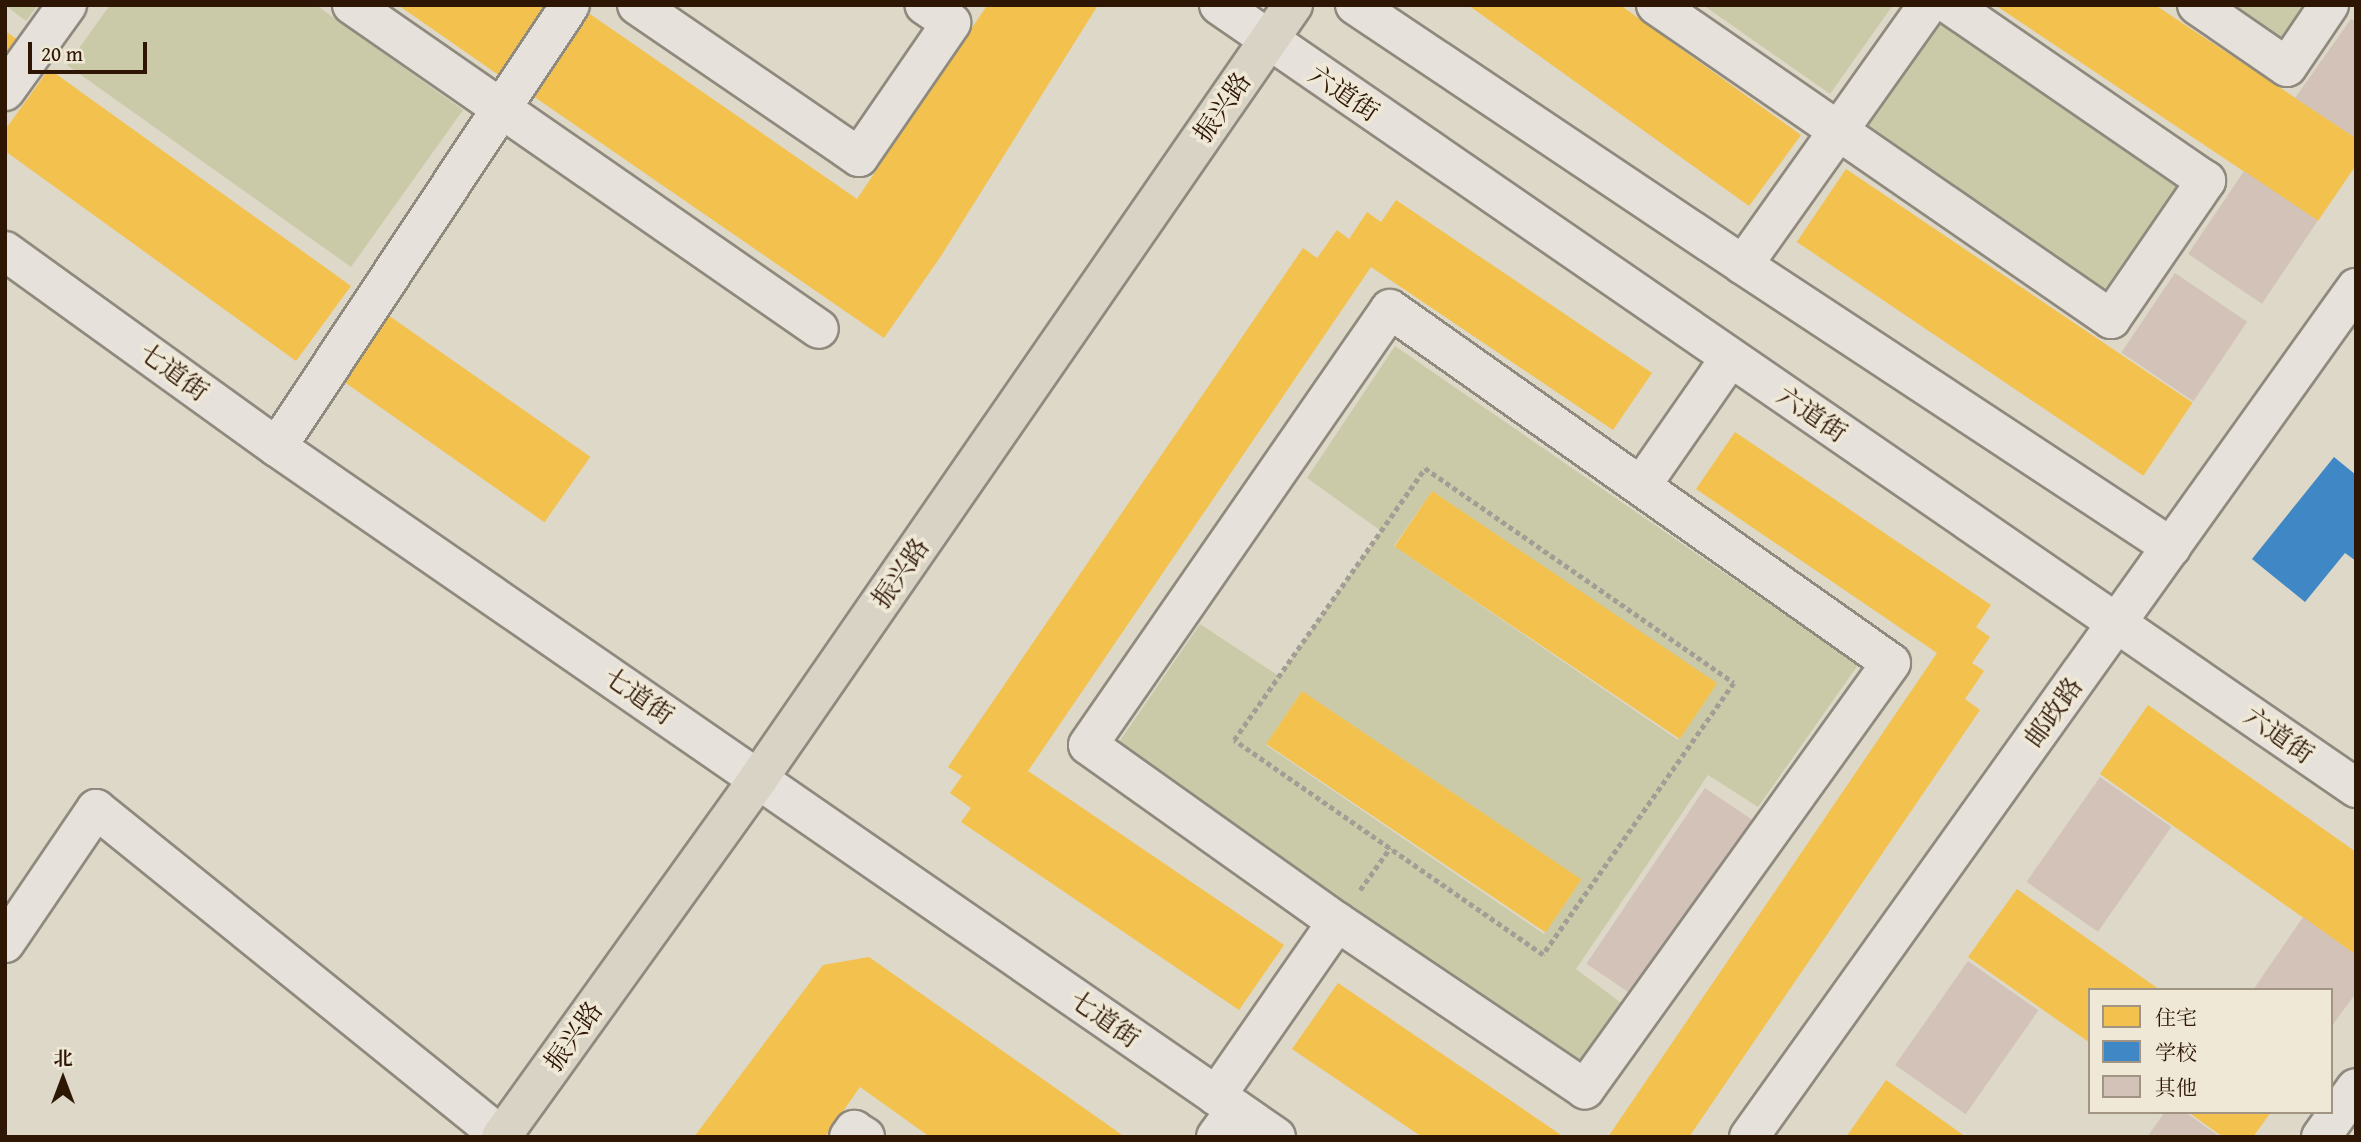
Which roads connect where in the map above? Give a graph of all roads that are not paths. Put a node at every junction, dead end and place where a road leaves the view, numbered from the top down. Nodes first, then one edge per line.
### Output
1 (67, 5) edge
2 (352, 5) edge
3 (570, 5) edge
4 (637, 5) edge
5 (924, 5) edge
6 (1219, 5) edge
7 (1293, 5) edge
8 (1355, 5) edge
9 (1656, 5) edge
10 (1928, 5) edge
11 (1950, 5) edge
12 (2197, 5) edge
13 (2329, 5) edge
14 (1268, 41) junction
15 (5, 91) edge
16 (501, 109) junction
17 (1838, 131) junction
18 (5, 251) edge
19 (1742, 265) junction
20 (2356, 288) edge
21 (819, 329) dead end
22 (1730, 358) junction
23 (277, 447) junction
24 (1641, 486) junction
25 (2171, 547) junction
26 (2116, 623) junction
27 (758, 779) junction
28 (2356, 788) edge
29 (1337, 922) junction
30 (5, 943) edge
31 (2356, 1088) edge
32 (1223, 1114) edge
33 (501, 1136) edge
34 (849, 1137) edge
35 (865, 1137) edge
36 (1276, 1137) edge
37 (1749, 1137) edge
38 (2321, 1137) edge

1 - 15 street
2 - 16 street
3 - 16 street
4 - 5 street
6 - 14 street, 六道街
7 - 14 main road, 振兴路
8 - 19 street
9 - 17 street
10 - 17 street
11 - 17 street
12 - 13 street
14 - 22 street, 六道街
14 - 27 main road, 振兴路
16 - 21 street
16 - 23 street
17 - 19 street
18 - 23 street, 七道街
19 - 25 street
20 - 25 street, 邮政路
22 - 24 street
22 - 26 street, 六道街
23 - 27 street, 七道街
24 - 29 street
24 - 29 street
25 - 26 street, 邮政路
26 - 28 street, 六道街
26 - 37 street, 邮政路
27 - 32 street, 七道街
27 - 33 main road, 振兴路
29 - 32 street
30 - 33 street
31 - 38 street
32 - 36 street, 七道街
34 - 35 street

